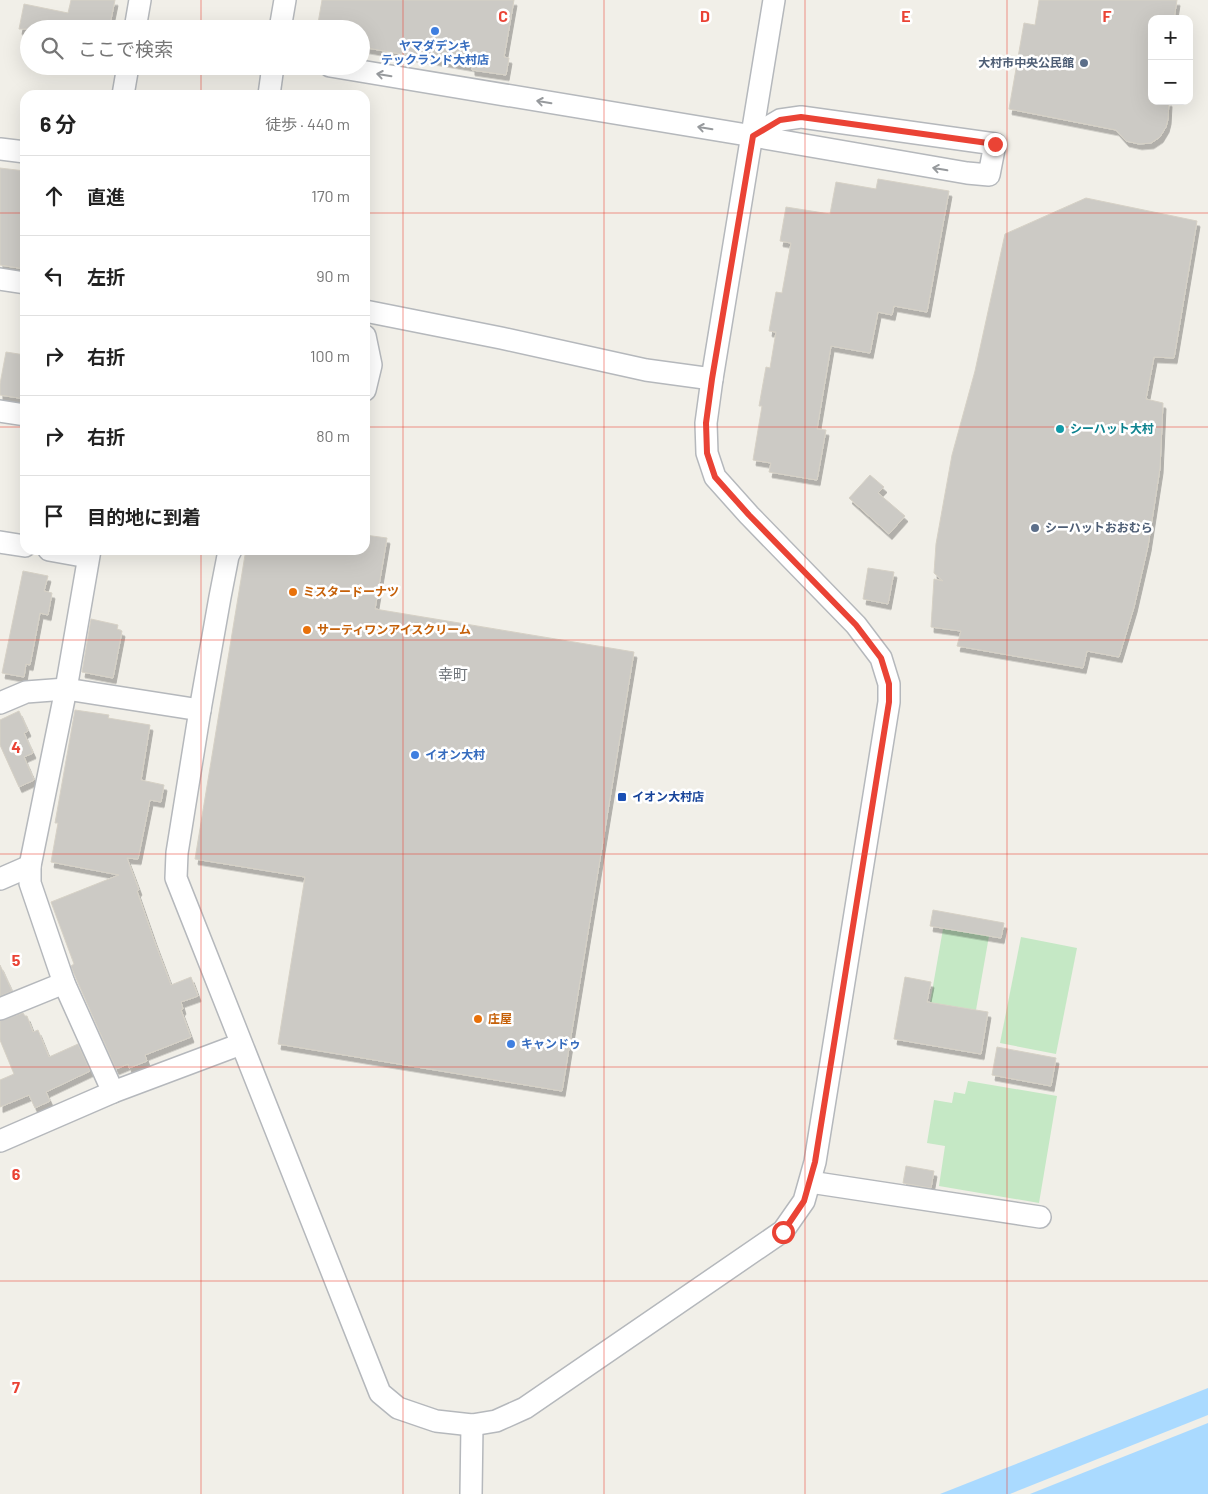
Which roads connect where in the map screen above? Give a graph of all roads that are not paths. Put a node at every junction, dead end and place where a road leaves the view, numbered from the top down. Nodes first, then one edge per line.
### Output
1 (140, 0) edge
2 (284, 0) edge
3 (774, 0) edge
4 (136, 20) edge
5 (281, 20) edge
6 (370, 73) edge
7 (126, 75) edge
8 (272, 75) edge
9 (124, 90) edge
10 (270, 90) edge
11 (753, 136) junction
12 (0, 149) edge
13 (20, 151) edge
14 (0, 279) edge
15 (20, 282) edge
16 (370, 313) edge
17 (712, 379) junction
18 (0, 411) edge
19 (20, 414) edge
20 (0, 542) edge
21 (20, 545) edge
22 (89, 555) edge
23 (228, 555) edge
24 (66, 689) junction
25 (0, 704) edge
26 (200, 710) junction
27 (30, 866) junction
28 (0, 879) edge
29 (64, 983) junction
30 (0, 1009) edge
31 (241, 1044) junction
32 (114, 1092) junction
33 (0, 1140) edge
34 (810, 1182) junction
35 (1040, 1217) dead end
36 (472, 1425) junction
37 (471, 1494) edge

1 - 4 street
2 - 5 street
3 - 11 street
11 -> 6 street
7 - 9 street
8 - 10 street
11 -> 11 street
11 - 17 street
12 - 13 street
14 - 15 street
16 - 17 street
17 - 34 street
18 - 19 street
20 - 21 street
22 - 24 street
23 - 26 street
24 - 25 street
24 - 26 street
24 - 27 street
26 - 31 street
27 - 28 street
27 - 29 street
29 - 30 street
29 - 32 street
31 - 32 street
31 - 36 street
32 - 33 street
34 - 35 street
34 - 36 street
36 - 37 street

